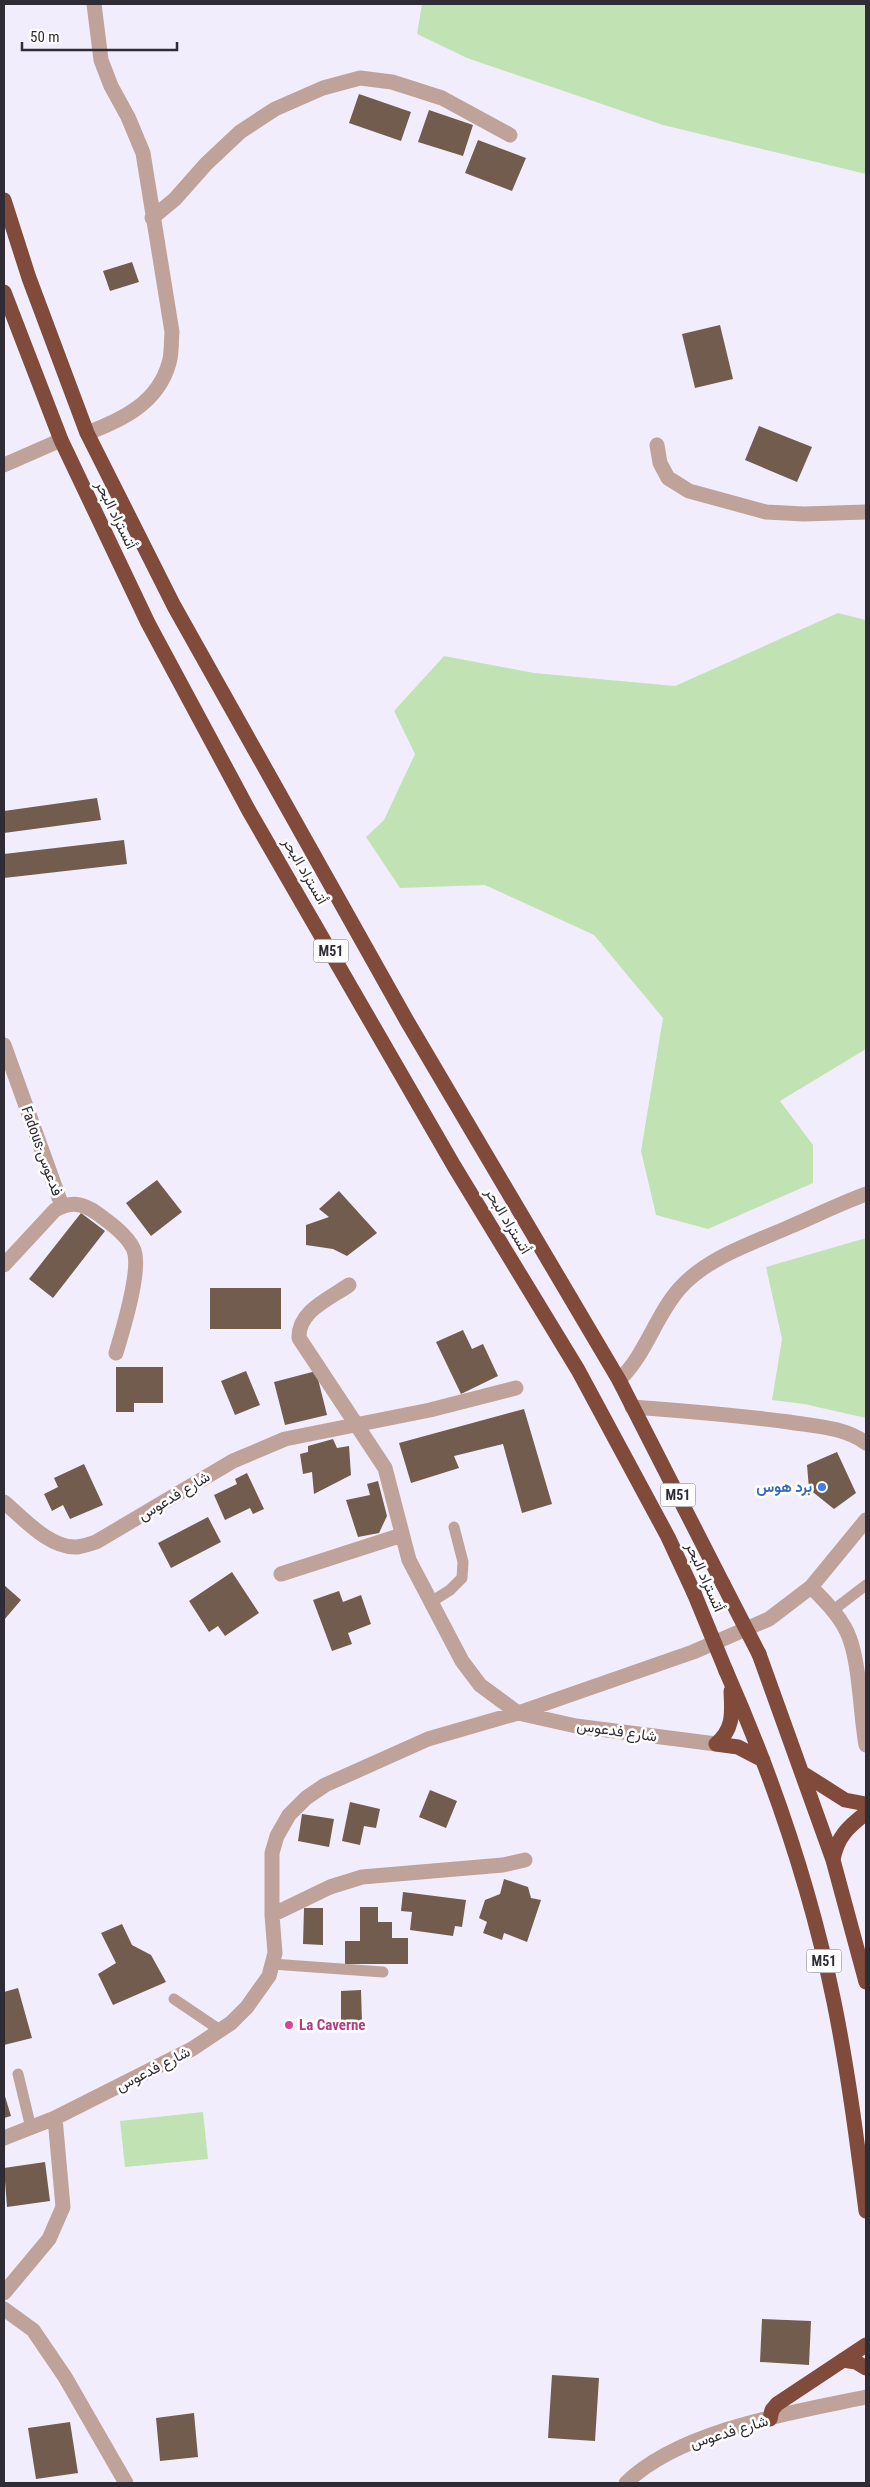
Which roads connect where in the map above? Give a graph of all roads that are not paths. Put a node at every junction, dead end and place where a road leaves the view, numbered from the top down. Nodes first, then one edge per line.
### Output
1 (94, 4) edge
2 (510, 134) dead end
3 (4, 200) edge
4 (152, 218) junction
5 (4, 292) edge
6 (87, 433) junction
7 (61, 440) junction
8 (657, 446) dead end
9 (4, 465) edge
10 (866, 512) edge
11 (4, 1045) edge
12 (866, 1194) edge
13 (62, 1206) junction
14 (4, 1265) edge
15 (348, 1285) dead end
16 (116, 1353) dead end
17 (619, 1380) junction
18 (516, 1388) dead end
19 (632, 1407) junction
20 (356, 1426) junction
21 (866, 1443) edge
22 (4, 1502) edge
23 (866, 1520) edge
24 (454, 1527) dead end
25 (402, 1536) junction
26 (280, 1574) dead end
27 (866, 1585) edge
28 (811, 1587) junction
29 (431, 1602) junction
30 (832, 1611) junction
31 (860, 1651) edge
32 (728, 1677) junction
33 (518, 1713) junction
34 (716, 1744) junction
35 (866, 1745) edge
36 (763, 1760) junction
37 (804, 1774) junction
38 (866, 1804) edge
39 (866, 1813) edge
40 (525, 1860) dead end
41 (834, 1860) junction
42 (272, 1914) junction
43 (272, 1964) junction
44 (383, 1972) dead end
45 (866, 1982) edge
46 (174, 1999) dead end
47 (220, 2030) junction
48 (18, 2074) dead end
49 (54, 2118) junction
50 (31, 2128) junction
51 (4, 2138) edge
52 (866, 2211) edge
53 (4, 2293) edge
54 (4, 2309) edge
55 (866, 2345) edge
56 (843, 2360) junction
57 (866, 2368) edge
58 (866, 2397) edge
59 (770, 2419) junction
60 (126, 2483) edge
61 (626, 2483) edge

1 - 4 street
2 - 4 street
3 - 6 highway, أتستراد البحر / M51
4 - 6 street
5 - 7 highway, أتستراد البحر / M51
6 - 17 highway, أتستراد البحر / M51
7 - 9 street
7 - 32 highway, أتستراد البحر / M51, bridge
8 - 10 street
11 - 13 street, Fadous-فدعوس
12 - 17 street
13 - 14 street, Fadous-فدعوس
13 - 16 street
15 - 20 street, شارع فدعوس
17 - 19 highway, أتستراد البحر / M51
18 - 20 street, شارع فدعوس
19 - 21 street
19 - 37 highway, أتستراد البحر / M51, bridge
20 - 22 street, شارع فدعوس
20 - 25 street, شارع فدعوس
23 - 28 street, شارع فدعوس
24 - 29 lane
25 - 26 street
25 - 29 street, شارع فدعوس
27 - 30 lane
28 - 30 street
28 - 33 street, شارع فدعوس
29 - 33 street, شارع فدعوس
30 - 31 street
31 - 35 street
32 - 34 highway
32 - 36 highway, أتستراد البحر / M51
33 - 34 street, شارع فدعوس
33 - 42 street, شارع فدعوس
34 - 36 highway
36 - 52 highway, أتستراد البحر / M51
37 - 38 highway
37 - 41 highway, أتستراد البحر / M51
39 - 41 highway
40 - 42 street
41 - 45 highway, أتستراد البحر / M51
42 - 43 street, شارع فدعوس
43 - 44 lane
43 - 47 street, شارع فدعوس
46 - 47 lane
47 - 49 street, شارع فدعوس
48 - 50 lane
49 - 50 street, شارع فدعوس
49 - 53 street
50 - 51 street, شارع فدعوس
54 - 60 street
55 - 56 highway
56 - 57 highway
56 - 59 highway
58 - 59 street, شارع فدعوس
59 - 61 street, شارع فدعوس

